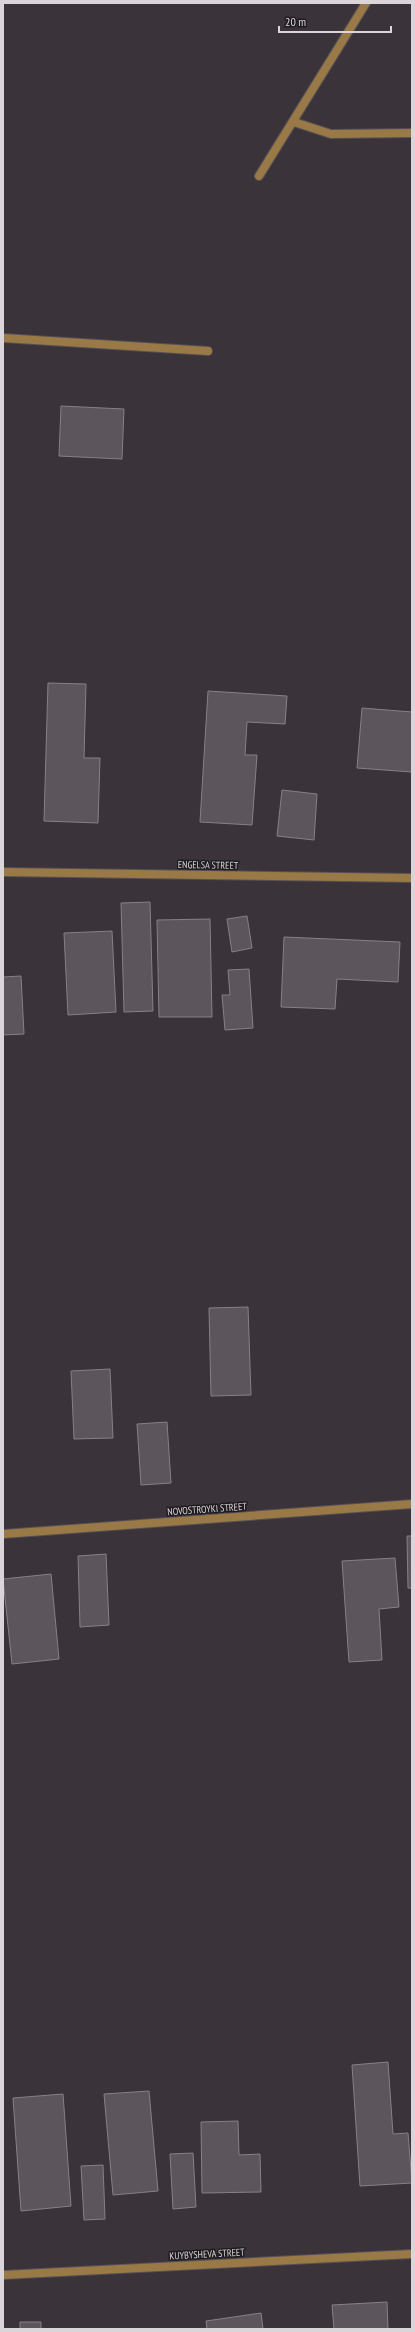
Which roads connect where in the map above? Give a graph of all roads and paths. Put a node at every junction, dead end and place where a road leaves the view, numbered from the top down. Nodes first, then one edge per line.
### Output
1 (366, 3) edge
2 (294, 122) junction
3 (412, 133) edge
4 (259, 176) dead end
5 (3, 338) edge
6 (208, 350) dead end
7 (3, 872) edge
8 (412, 878) edge
9 (412, 1504) edge
10 (3, 1534) edge
11 (412, 2254) edge
12 (3, 2275) edge

1 - 2 street
2 - 3 street
2 - 4 street
5 - 6 street
7 - 8 street, ENGELSA STREET
9 - 10 street, NOVOSTROYKI STREET
11 - 12 street, KUYBYSHEVA STREET

